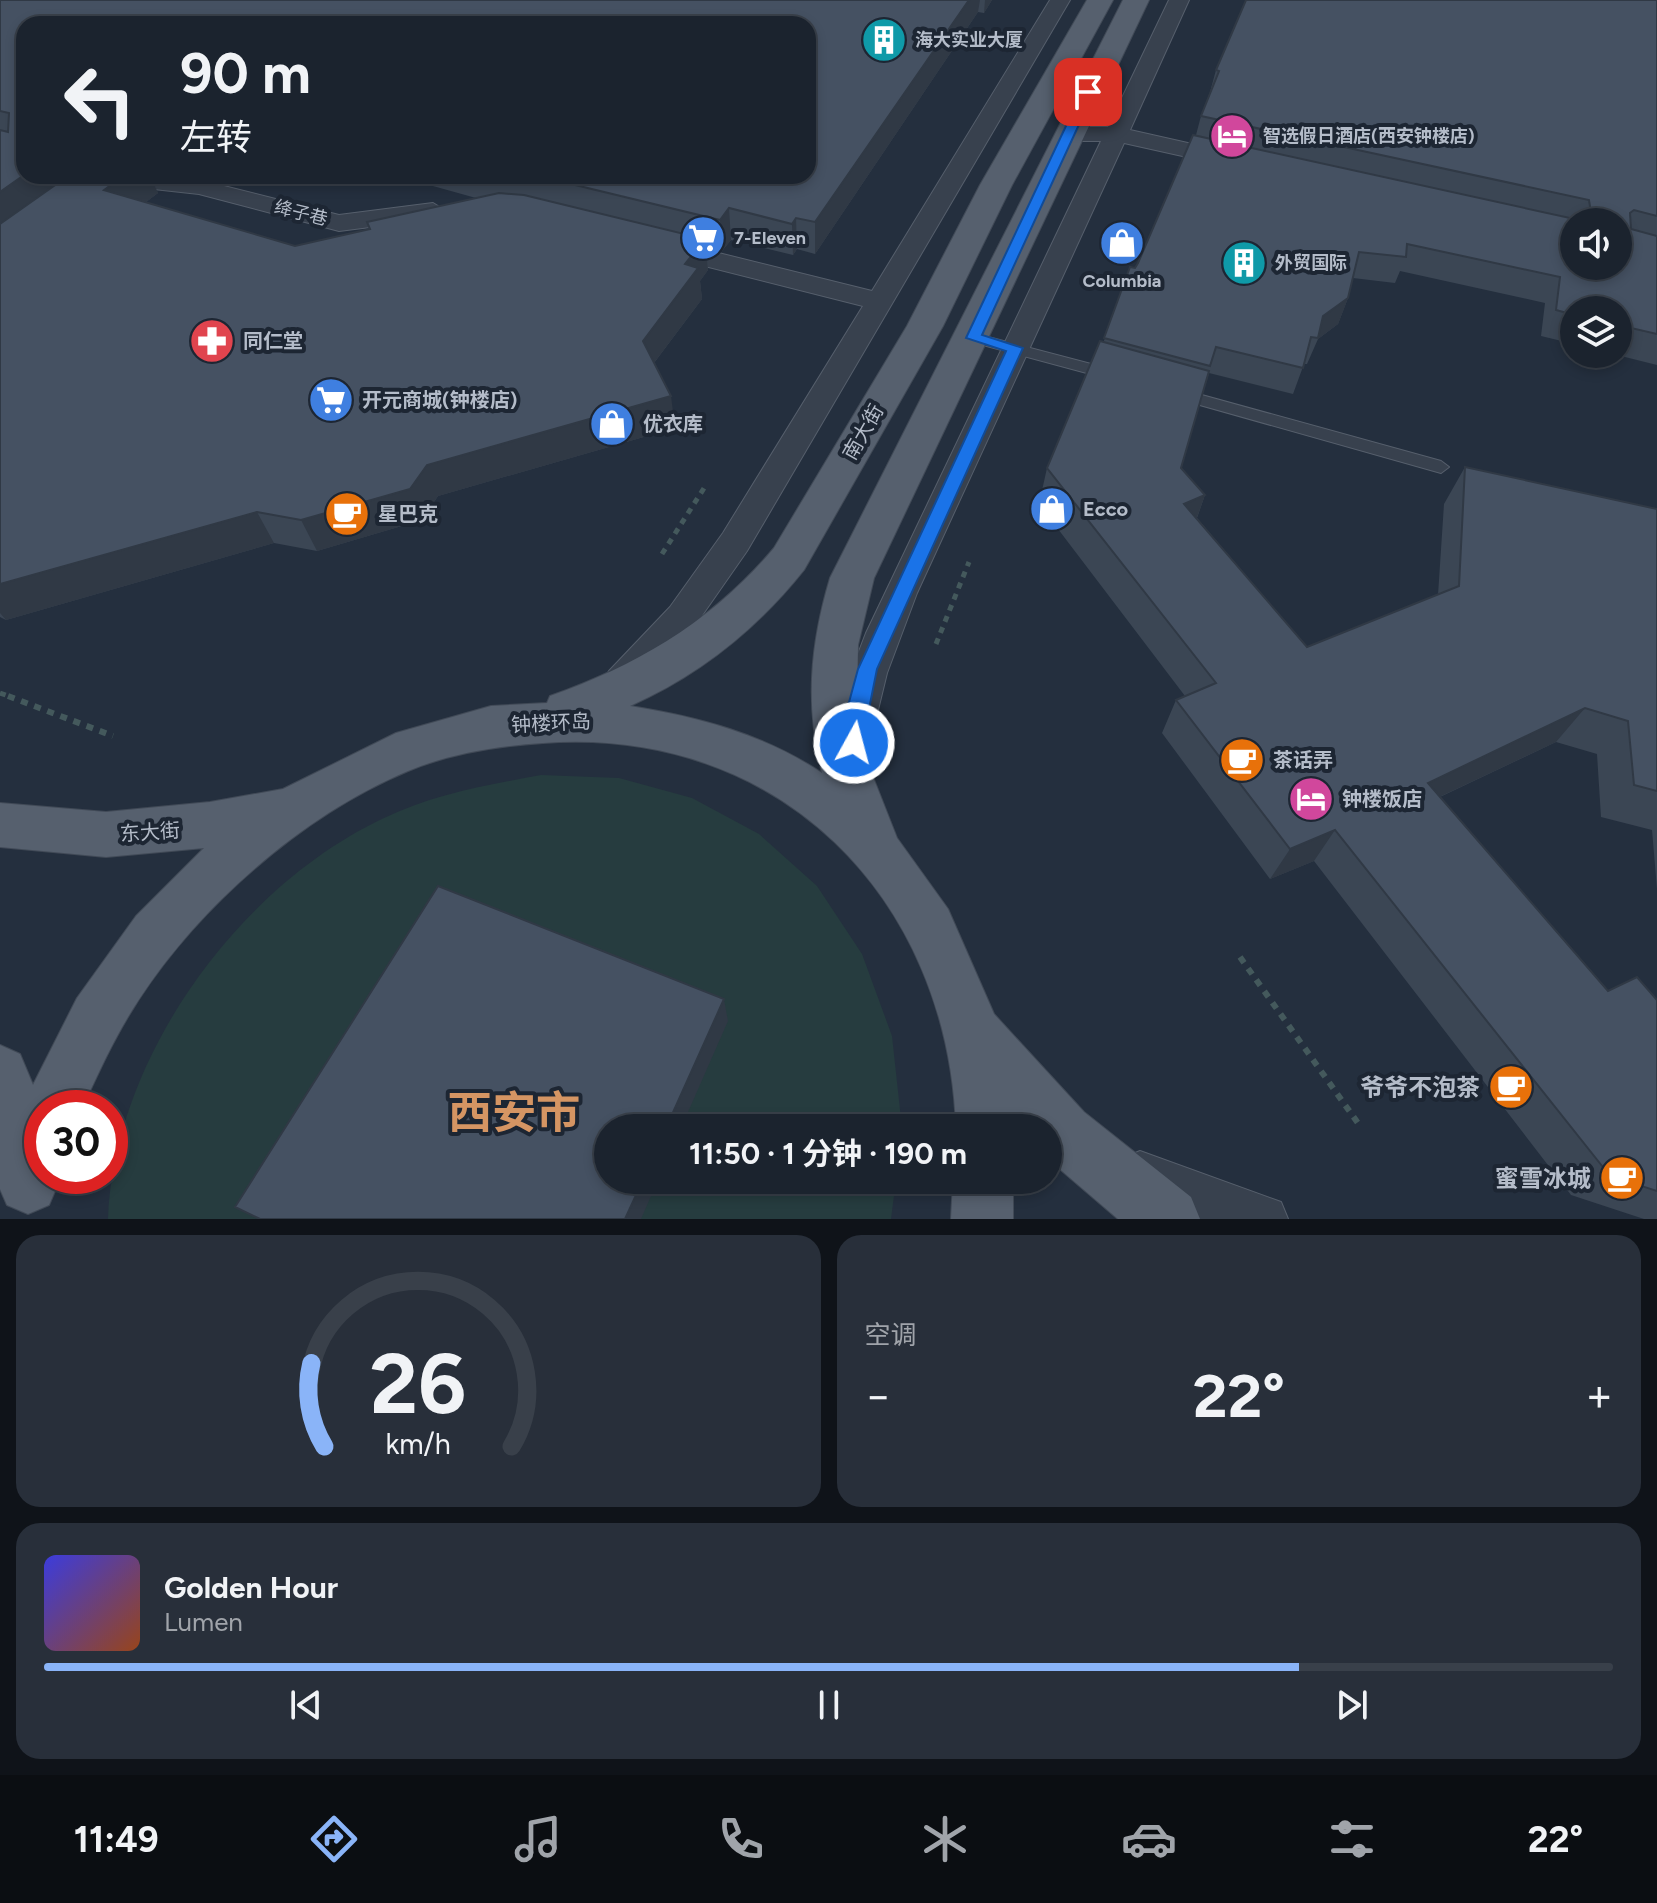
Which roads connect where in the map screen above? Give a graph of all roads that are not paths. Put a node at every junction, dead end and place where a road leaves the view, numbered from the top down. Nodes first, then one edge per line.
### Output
1 (1060, 0) edge
2 (1100, 0) edge
3 (1136, 0) edge
4 (1179, 0) edge
5 (1068, 134) junction
6 (1116, 134) junction
7 (1258, 166) edge
8 (93, 184) edge
9 (213, 184) edge
10 (81, 194) edge
11 (454, 209) edge
12 (639, 241) edge
13 (879, 301) junction
14 (973, 338) junction
15 (1015, 348) junction
16 (1122, 378) edge
17 (1167, 391) edge
18 (1441, 467) dead end
19 (606, 697) junction
20 (498, 726) junction
21 (853, 793) junction
22 (297, 805) junction
23 (0, 825) edge
24 (898, 876) junction
25 (971, 1030) junction
26 (0, 1074) edge
27 (60, 1090) edge
28 (983, 1114) edge
29 (1069, 1143) junction
30 (24, 1152) edge
31 (983, 1194) edge
32 (982, 1219) edge
33 (1169, 1219) edge
34 (1264, 1219) edge

1 - 13 street
2 - 19 main road, 南大街
3 - 5 main road
4 - 6 street
5 - 6 street
5 - 14 main road
6 - 7 street
6 - 15 street
8 - 10 street
9 - 11 street, 绛子巷
12 - 13 street
13 - 19 street
14 - 15 lane
14 - 21 main road
15 - 16 lane
15 - 21 street
17 - 18 lane
19 - 20 main road, 南大街
20 - 22 main road, 钟楼环岛
20 - 24 main road, 钟楼环岛
21 - 24 main road
22 - 23 main road, 东大街
22 - 27 main road, 钟楼环岛
24 - 25 main road, 钟楼环岛
25 - 28 main road, 钟楼环岛
25 - 29 main road
26 - 30 main road
29 - 33 main road
29 - 34 street
31 - 32 main road

